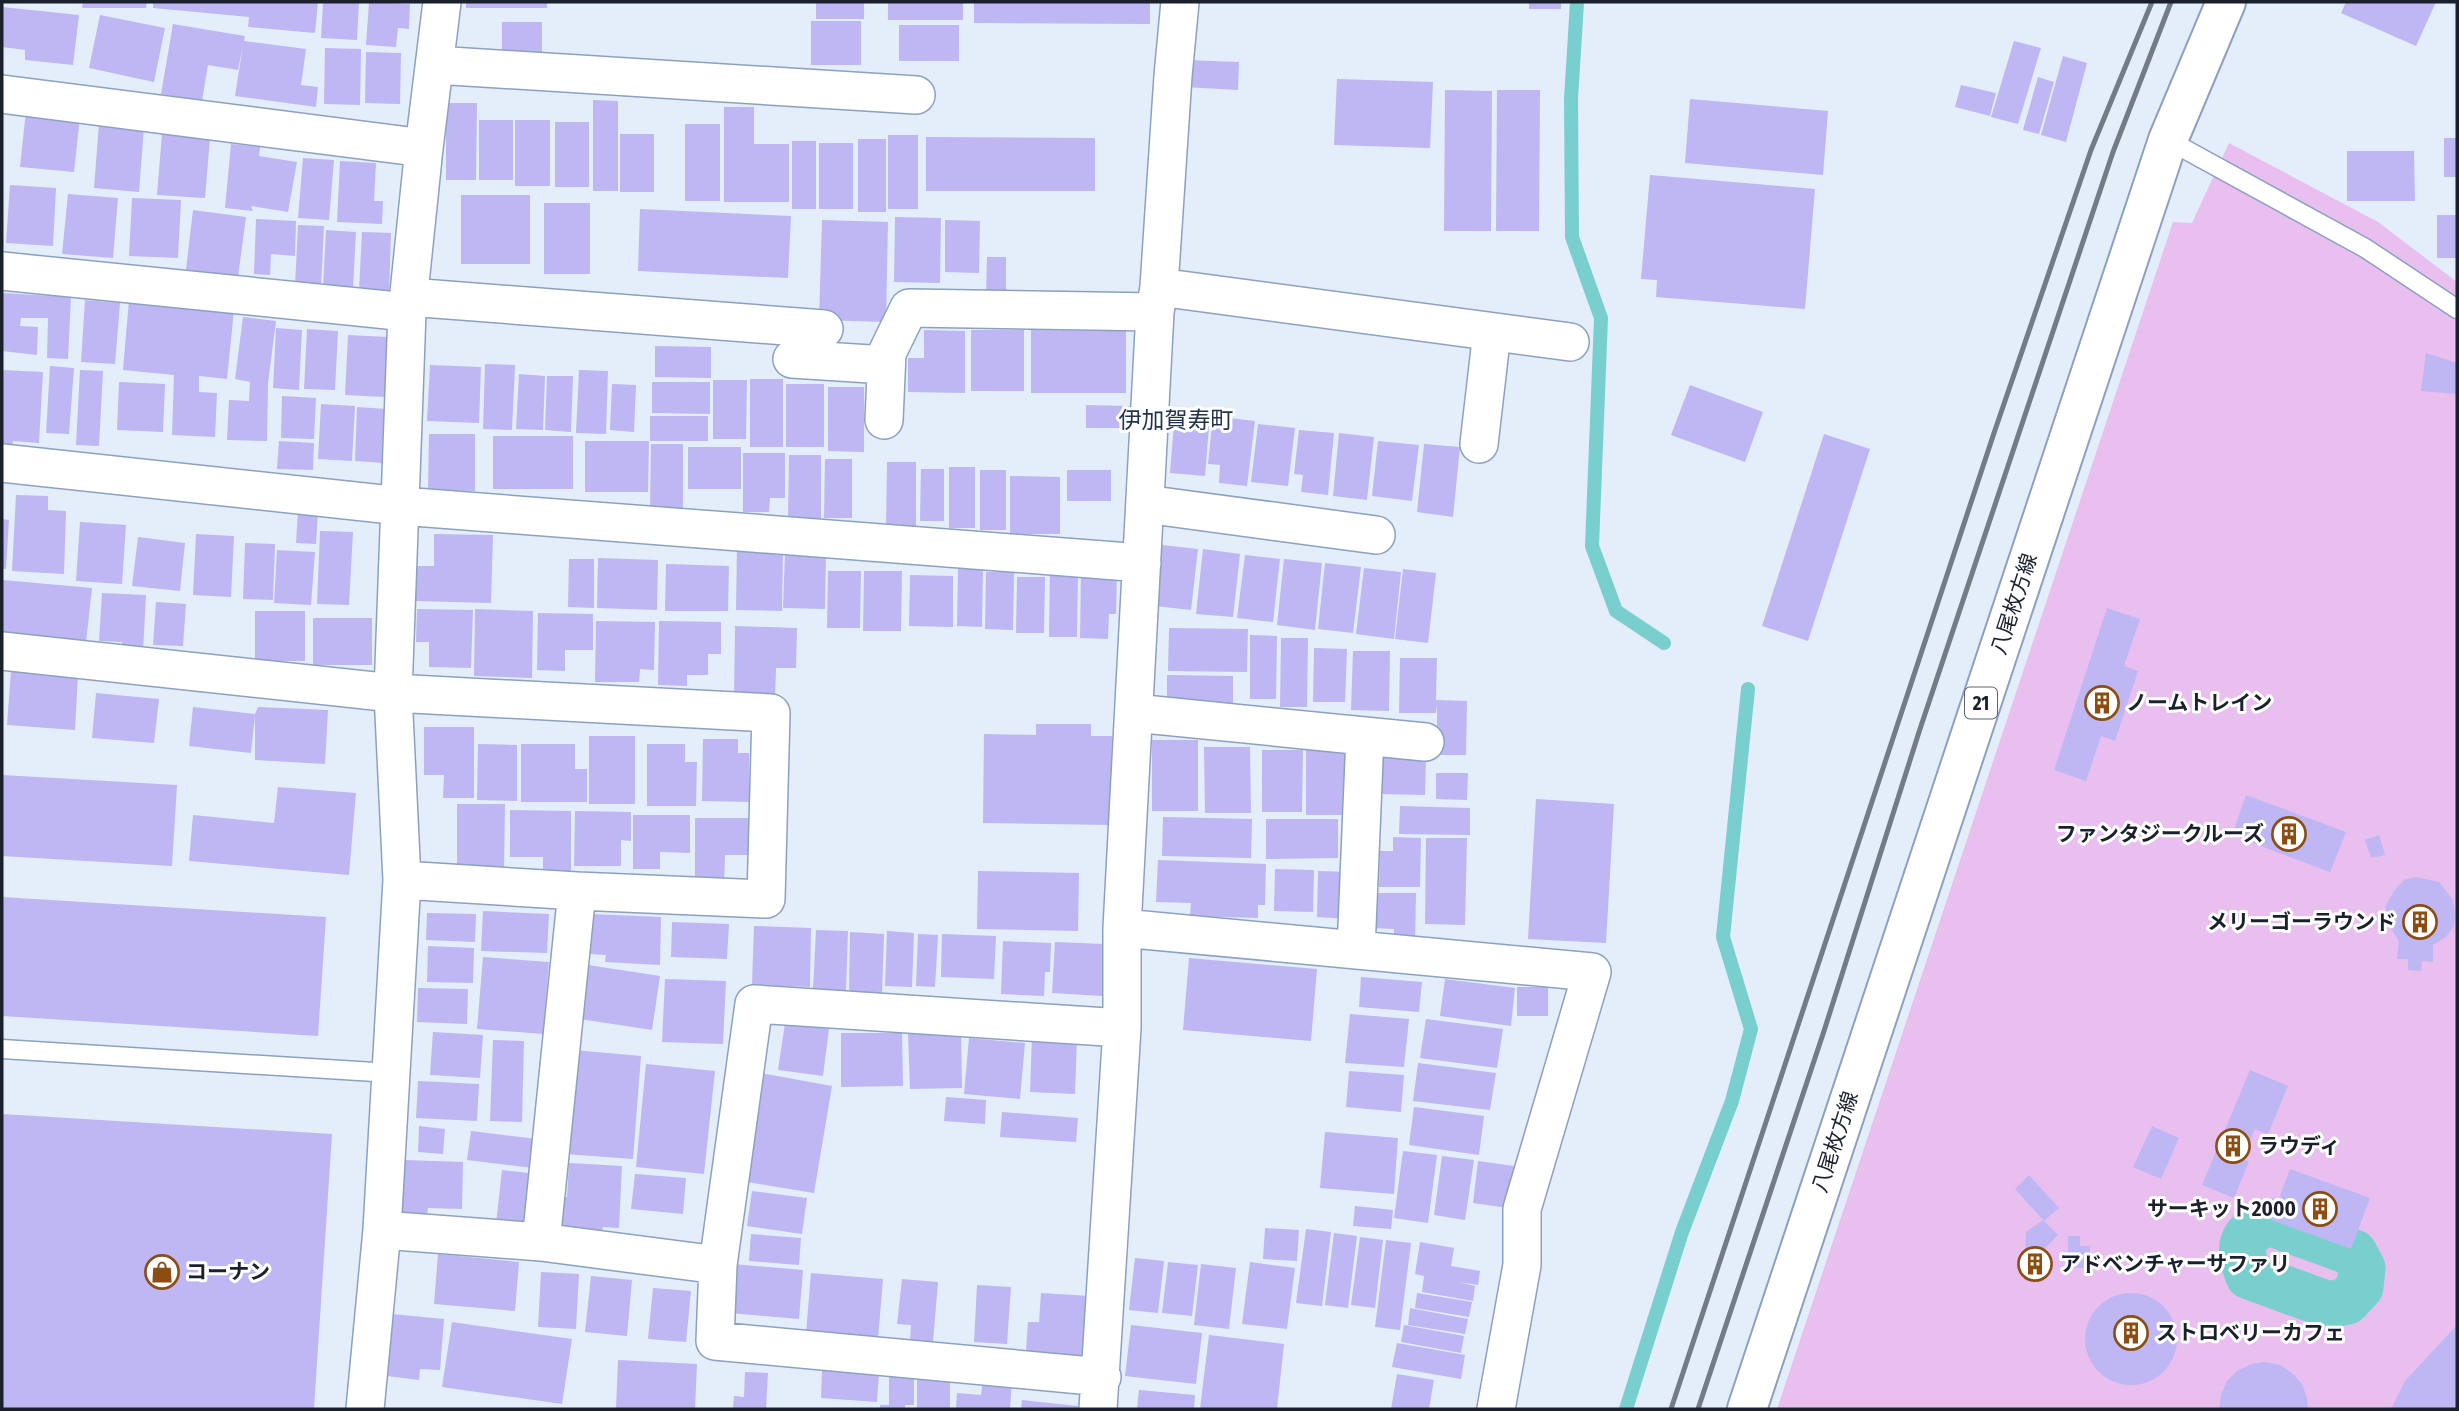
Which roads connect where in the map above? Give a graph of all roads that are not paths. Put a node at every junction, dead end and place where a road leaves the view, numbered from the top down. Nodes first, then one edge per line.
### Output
1 (442, 2) edge
2 (1180, 2) edge
3 (2226, 2) edge
4 (435, 65) junction
5 (2, 94) edge
6 (916, 95) dead end
7 (2168, 140) junction
8 (424, 148) junction
9 (2, 271) edge
10 (1157, 300) junction
11 (408, 304) junction
12 (2457, 309) edge
13 (824, 329) dead end
14 (1492, 332) junction
15 (1570, 342) dead end
16 (792, 359) dead end
17 (886, 365) junction
18 (884, 420) dead end
19 (1479, 444) dead end
20 (2, 463) edge
21 (1145, 504) junction
22 (401, 506) junction
23 (1376, 535) dead end
24 (1142, 563) junction
25 (2, 651) edge
26 (393, 693) junction
27 (1134, 713) junction
28 (1365, 736) junction
29 (1425, 742) dead end
30 (402, 880) junction
31 (577, 891) junction
32 (1122, 928) junction
33 (1356, 950) junction
34 (1122, 1028) junction
35 (2, 1049) edge
36 (391, 1073) junction
37 (382, 1230) junction
38 (541, 1242) junction
39 (718, 1265) junction
40 (1100, 1393) edge
41 (365, 1409) edge
42 (1496, 1409) edge
43 (1747, 1409) edge

1 - 4 street
2 - 10 street
3 - 7 main road, 八尾枚方線 / 21
4 - 6 street
4 - 8 street
5 - 8 street
7 - 12 lane
7 - 43 main road, 八尾枚方線 / 21
8 - 11 street
9 - 11 street
10 - 14 street
10 - 17 street
10 - 21 street
11 - 13 street
11 - 22 street
14 - 15 street
14 - 19 street
16 - 17 street
17 - 18 street
20 - 22 street
21 - 23 street
21 - 24 street
22 - 24 street
22 - 26 street
24 - 27 street
25 - 26 street
26 - 30 street
26 - 31 street
27 - 28 street
27 - 32 street
28 - 29 street
28 - 33 street
30 - 31 street
30 - 36 street
31 - 38 street
32 - 33 street
32 - 34 street
33 - 42 street
34 - 39 street
34 - 40 street
35 - 36 lane
36 - 37 street
37 - 38 street
37 - 41 street
38 - 39 street
39 - 40 street

